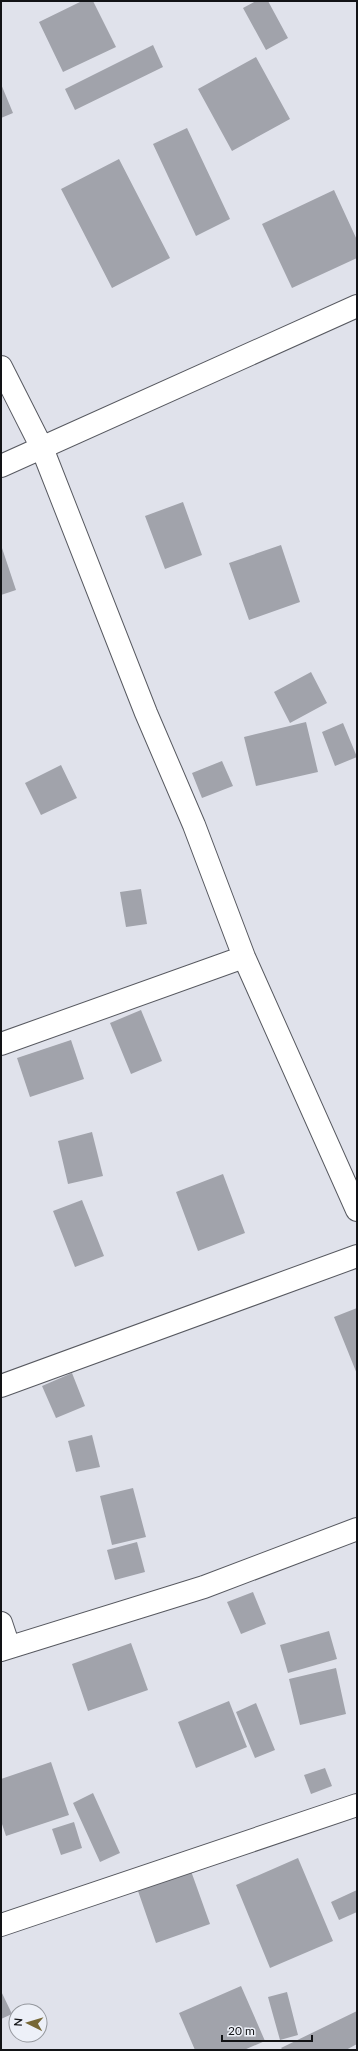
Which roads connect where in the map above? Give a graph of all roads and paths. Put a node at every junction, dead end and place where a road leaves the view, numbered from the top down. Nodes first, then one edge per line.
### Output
1 (357, 306) edge
2 (1, 367) edge
3 (42, 448) junction
4 (1, 466) edge
5 (244, 957) junction
6 (1, 1044) edge
7 (357, 1210) edge
8 (357, 1256) edge
9 (1, 1386) edge
10 (357, 1529) edge
11 (1, 1623) edge
12 (5, 1649) edge
13 (357, 1805) edge
14 (1, 1925) edge

1 - 3 street
2 - 3 street
3 - 4 street
3 - 5 street
5 - 6 street
5 - 7 street
8 - 9 street
10 - 12 street
11 - 12 street
13 - 14 street

